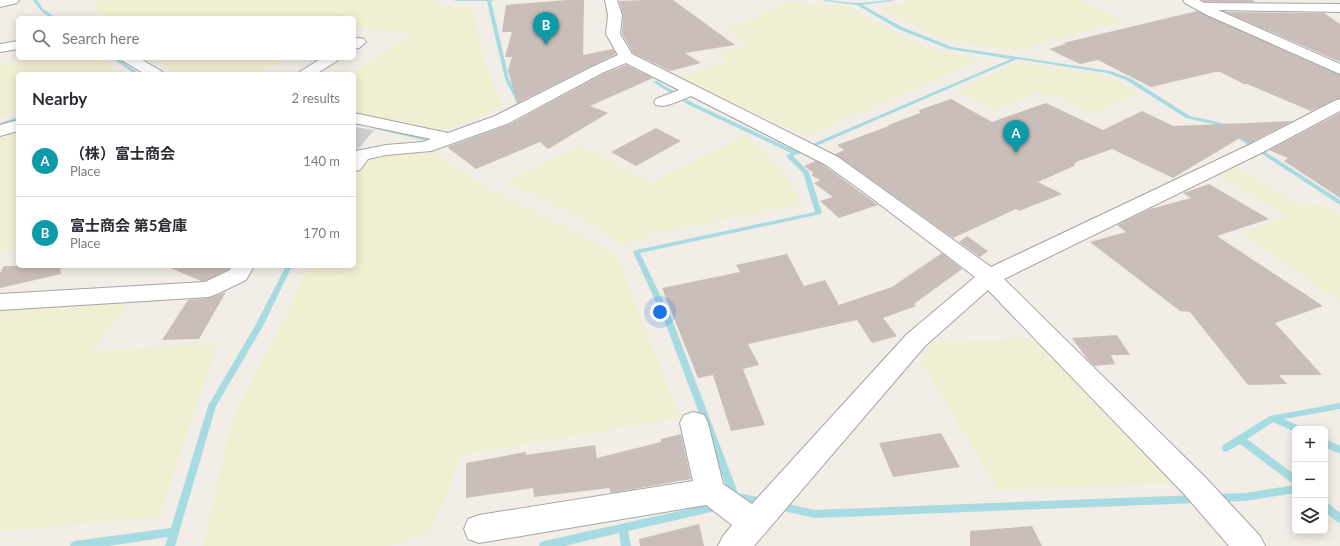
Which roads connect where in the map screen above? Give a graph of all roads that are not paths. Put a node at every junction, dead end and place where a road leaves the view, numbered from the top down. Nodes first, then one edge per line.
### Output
1 (13, 0) edge
2 (611, 0) edge
3 (0, 3) edge
4 (1190, 4) edge
5 (1340, 8) edge
6 (16, 45) edge
7 (0, 48) edge
8 (626, 57) junction
9 (132, 60) edge
10 (329, 60) edge
11 (1340, 70) edge
12 (152, 72) edge
13 (309, 72) edge
14 (1340, 104) edge
15 (356, 118) edge
16 (16, 126) edge
17 (0, 131) edge
18 (442, 137) junction
19 (356, 163) edge
20 (242, 268) edge
21 (989, 277) junction
22 (0, 302) edge
23 (694, 423) dead end
24 (743, 504) junction
25 (479, 529) dead end
26 (734, 546) edge
27 (1249, 546) edge

1 - 3 street
2 - 8 street
4 - 5 street
4 - 11 street
6 - 7 street
8 - 18 street
8 - 21 street
9 - 12 street
10 - 13 street
14 - 21 street
15 - 18 street
16 - 17 street
18 - 19 street
20 - 22 street
21 - 24 street
21 - 27 street
23 - 24 street
24 - 25 street
24 - 26 street

